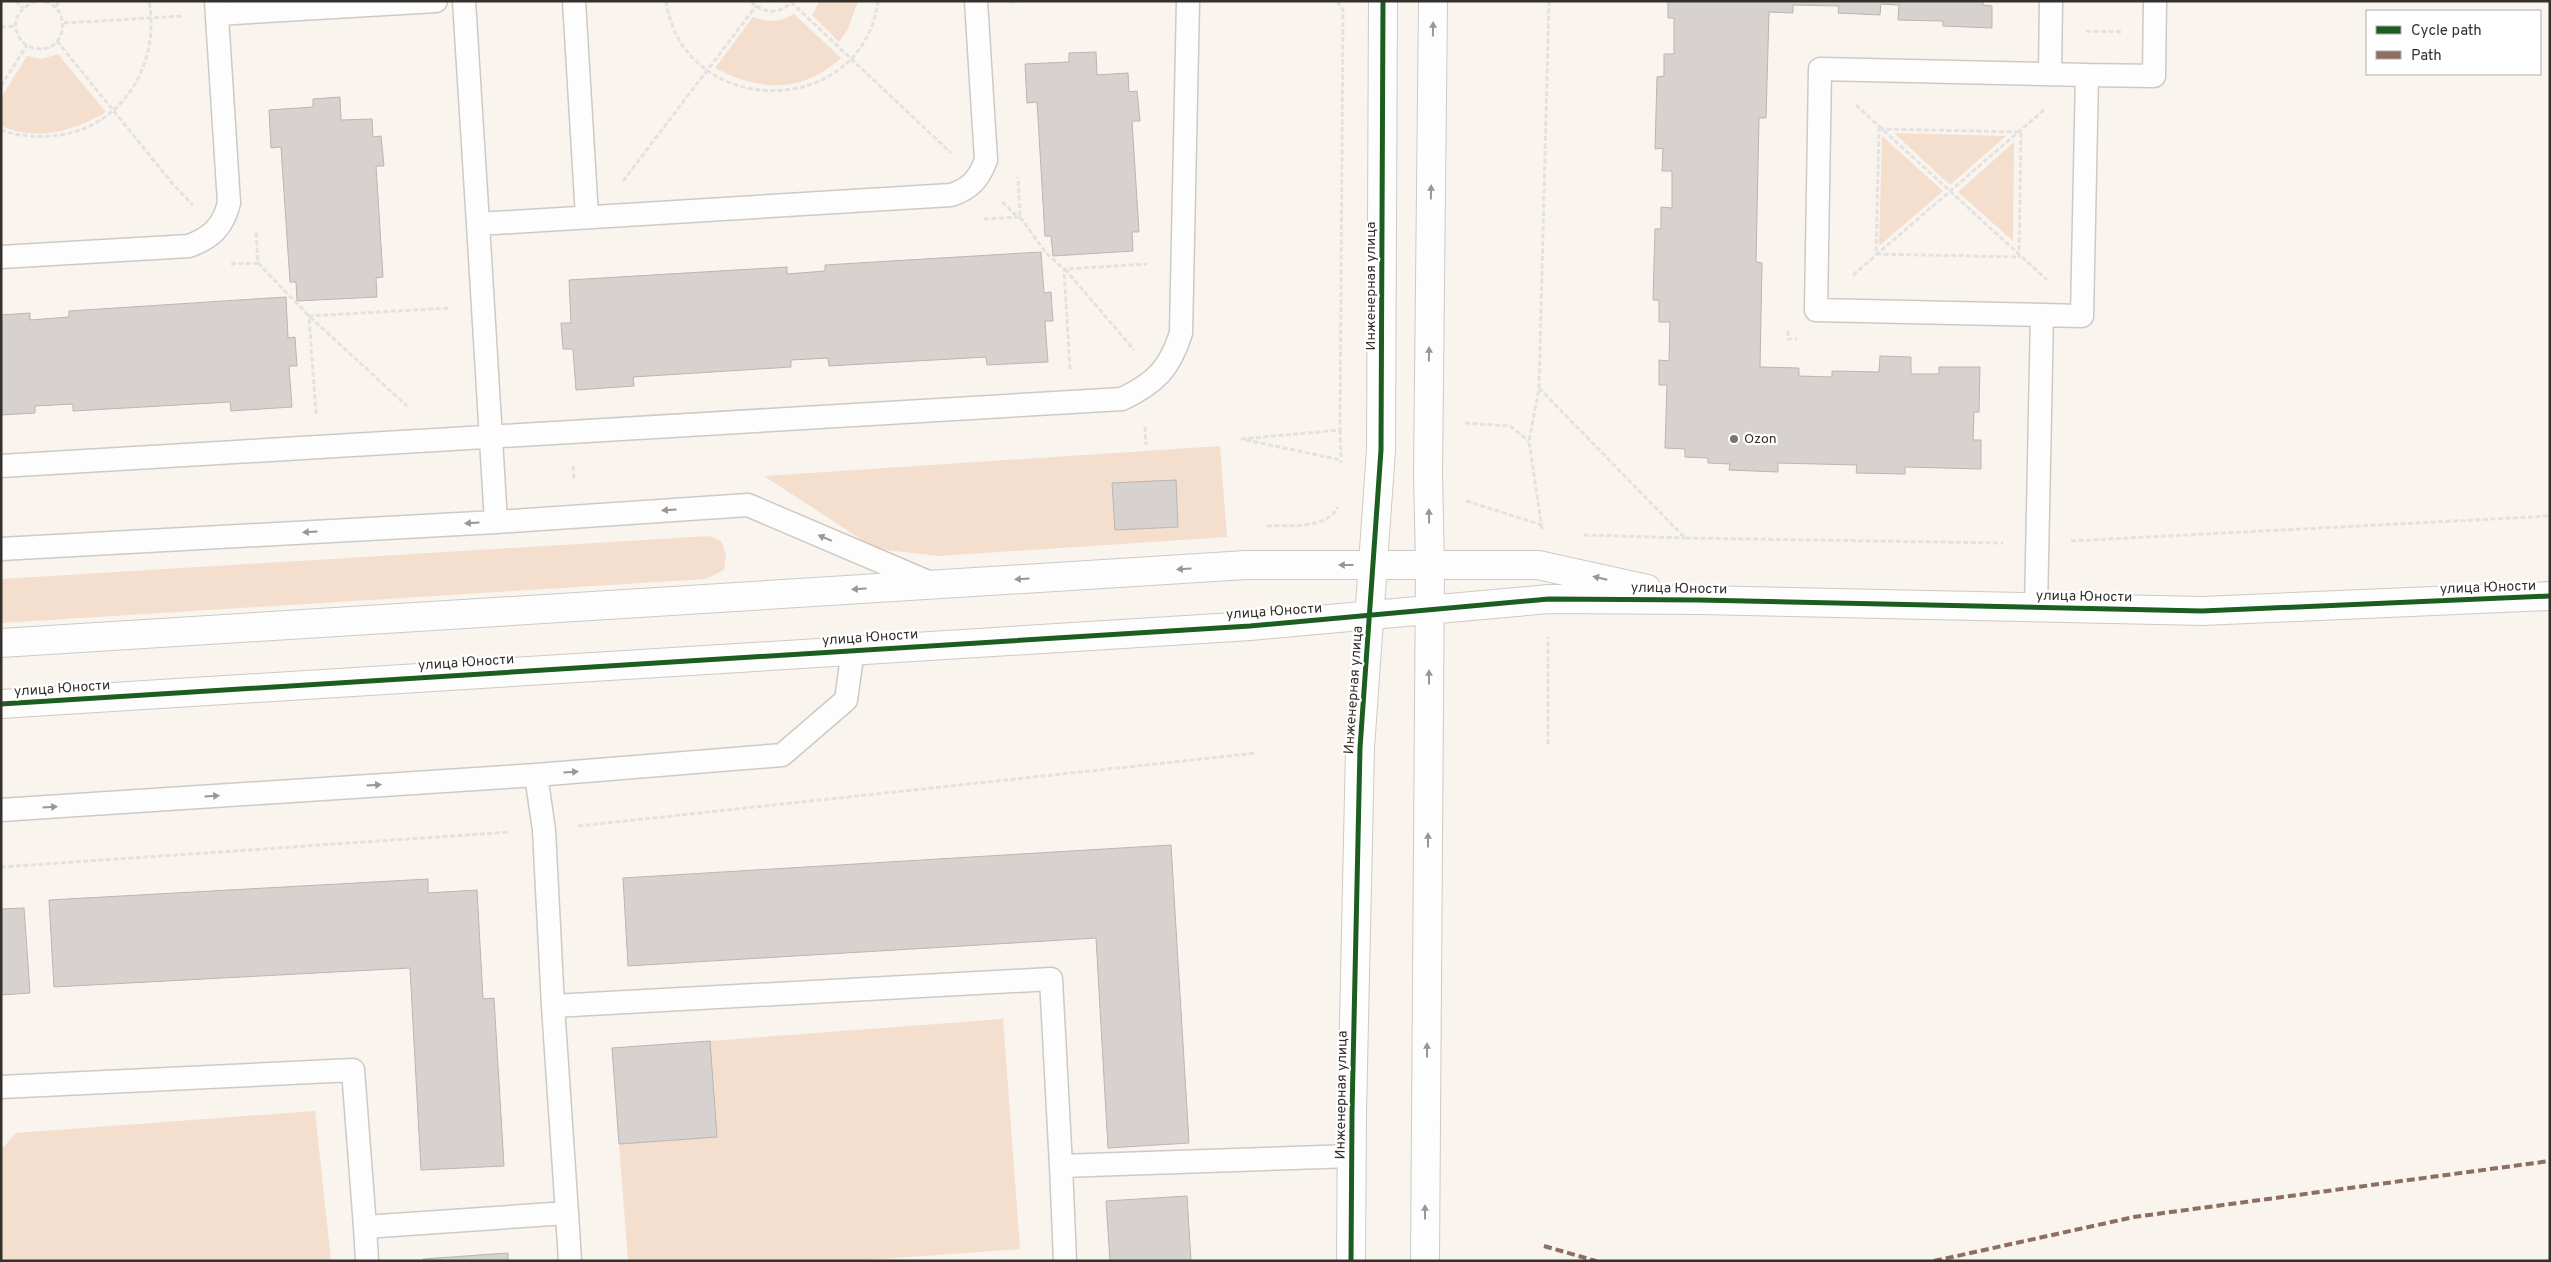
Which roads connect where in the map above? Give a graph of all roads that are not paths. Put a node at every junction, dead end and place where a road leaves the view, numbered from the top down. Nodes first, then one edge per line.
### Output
1 (436, 1) edge
2 (464, 1) edge
3 (574, 1) edge
4 (976, 1) edge
5 (1188, 1) edge
6 (1383, 1) edge
7 (1433, 1) edge
8 (2052, 1) edge
9 (2155, 1) edge
10 (217, 8) edge
11 (2050, 74) junction
12 (2085, 75) junction
13 (591, 217) junction
14 (478, 224) junction
15 (1, 257) edge
16 (2042, 315) junction
17 (491, 437) junction
18 (1, 466) edge
19 (496, 522) junction
20 (1, 549) edge
21 (1374, 565) junction
22 (1430, 565) junction
23 (934, 584) junction
24 (2550, 596) edge
25 (1699, 600) junction
26 (2036, 608) junction
27 (1429, 610) junction
28 (1370, 616) junction
29 (1, 643) edge
30 (853, 650) junction
31 (1, 704) edge
32 (536, 774) junction
33 (1, 810) edge
34 (553, 1006) junction
35 (1, 1087) edge
36 (1352, 1156) junction
37 (1061, 1166) junction
38 (567, 1213) junction
39 (364, 1227) junction
40 (1350, 1259) edge
41 (367, 1261) edge
42 (570, 1261) edge
43 (1065, 1261) edge
44 (1425, 1261) edge

1 - 10 lane
2 - 14 lane
3 - 13 lane
4 - 13 lane
5 - 17 lane
6 - 21 street, Инженерная улица
22 -> 7 street
8 - 11 lane
9 - 12 lane
10 - 15 lane
11 - 12 lane
11 - 16 lane
12 - 16 lane
13 - 14 lane
14 - 17 lane
16 - 26 lane
17 - 18 lane
17 - 19 lane
19 -> 20 lane
23 -> 19 lane
21 - 22 street, улица Юности
21 -> 23 street, улица Юности
21 - 28 street, Инженерная улица
25 -> 22 street, улица Юности
22 - 27 street
23 -> 29 street, улица Юности
24 - 26 street, улица Юности
25 - 26 street, улица Юности
25 - 27 street, улица Юности
27 - 28 street, улица Юности
44 -> 27 street
28 - 30 street, улица Юности
28 - 36 street, Инженерная улица
30 - 31 street, улица Юности
32 -> 30 lane
33 -> 32 lane
32 - 34 lane
34 - 37 lane
34 - 38 lane
35 - 39 lane
36 - 37 lane
36 - 40 street, Инженерная улица
37 - 43 lane
38 - 39 lane
38 - 42 lane
39 - 41 lane

